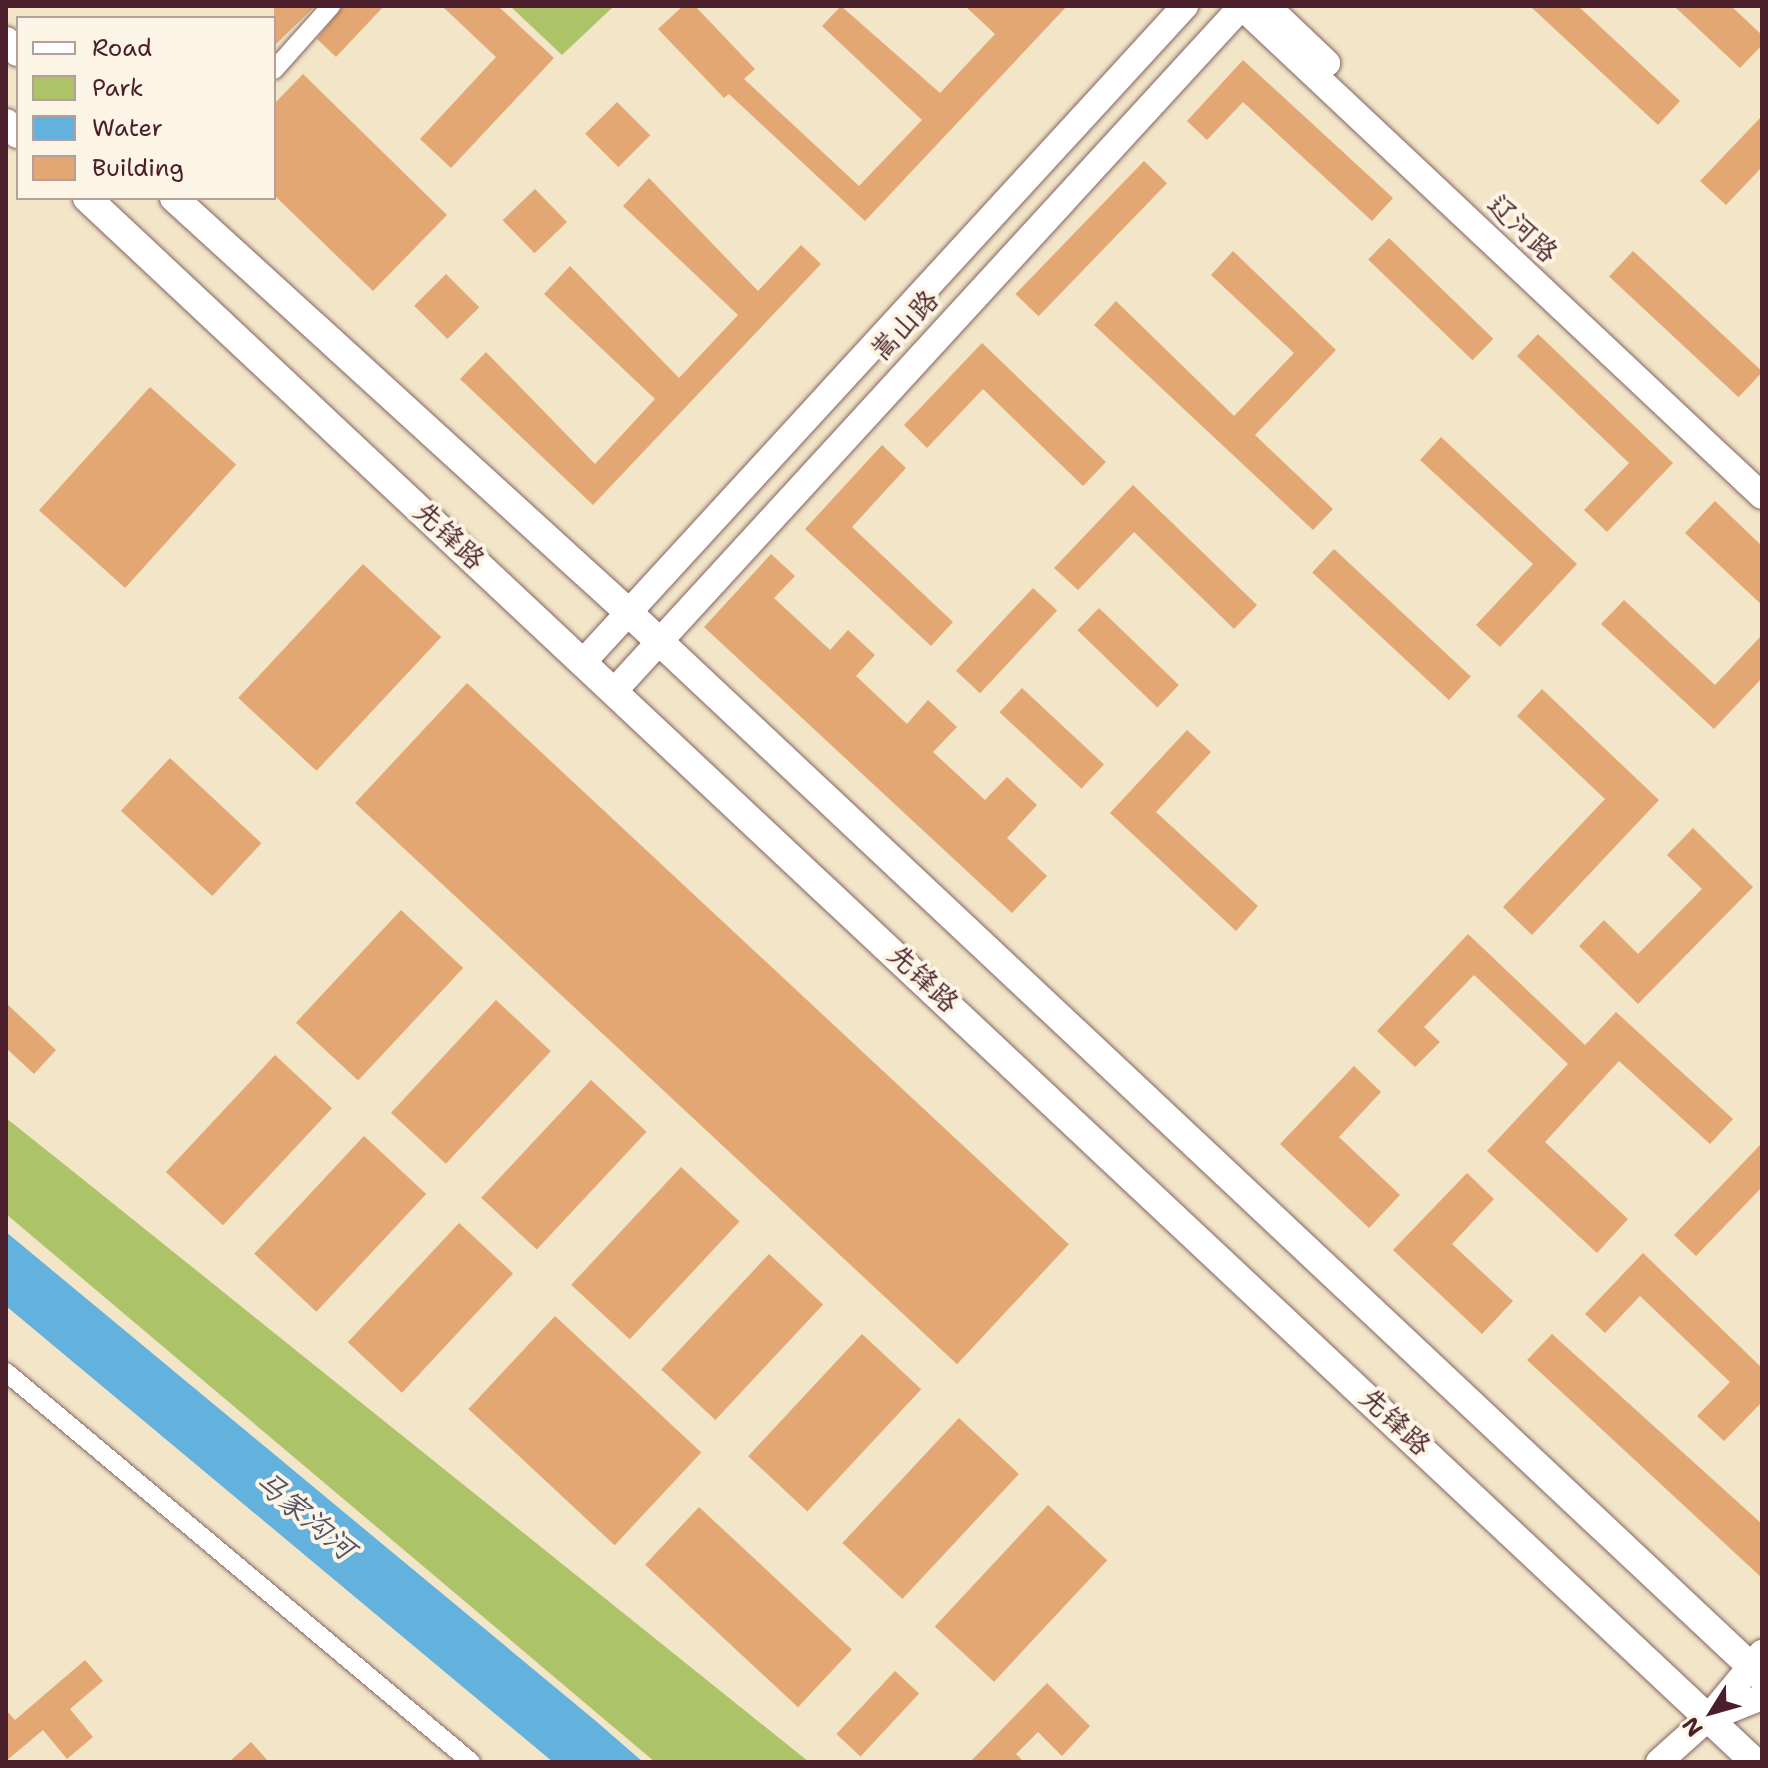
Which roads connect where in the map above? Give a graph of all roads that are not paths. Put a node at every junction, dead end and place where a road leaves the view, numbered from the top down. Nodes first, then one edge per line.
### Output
1 (331, 6) edge
2 (1185, 6) edge
3 (1241, 6) edge
4 (1267, 6) edge
5 (276, 68) edge
6 (89, 200) edge
7 (176, 200) edge
8 (1762, 475) edge
9 (1762, 496) edge
10 (628, 612) junction
11 (657, 645) junction
12 (585, 660) junction
13 (616, 689) junction
14 (6, 1372) edge
15 (1758, 1665) edge
16 (1762, 1697) edge
17 (1708, 1718) junction
18 (471, 1762) edge
19 (1659, 1762) edge
20 (1755, 1762) edge

1 - 5 street
2 - 10 main road, 嵩山路
3 - 9 main road, 辽河路
3 - 11 main road, 嵩山路
4 - 8 main road, 辽河路
6 - 12 main road, 先锋路
7 - 10 main road
10 - 11 main road
10 - 12 main road, 嵩山路
11 - 13 main road, 嵩山路
11 - 15 main road
12 - 13 main road, 先锋路
13 - 17 main road, 先锋路
14 - 18 street
15 - 17 main road
16 - 17 main road
17 - 19 main road
17 - 20 main road, 先锋路

